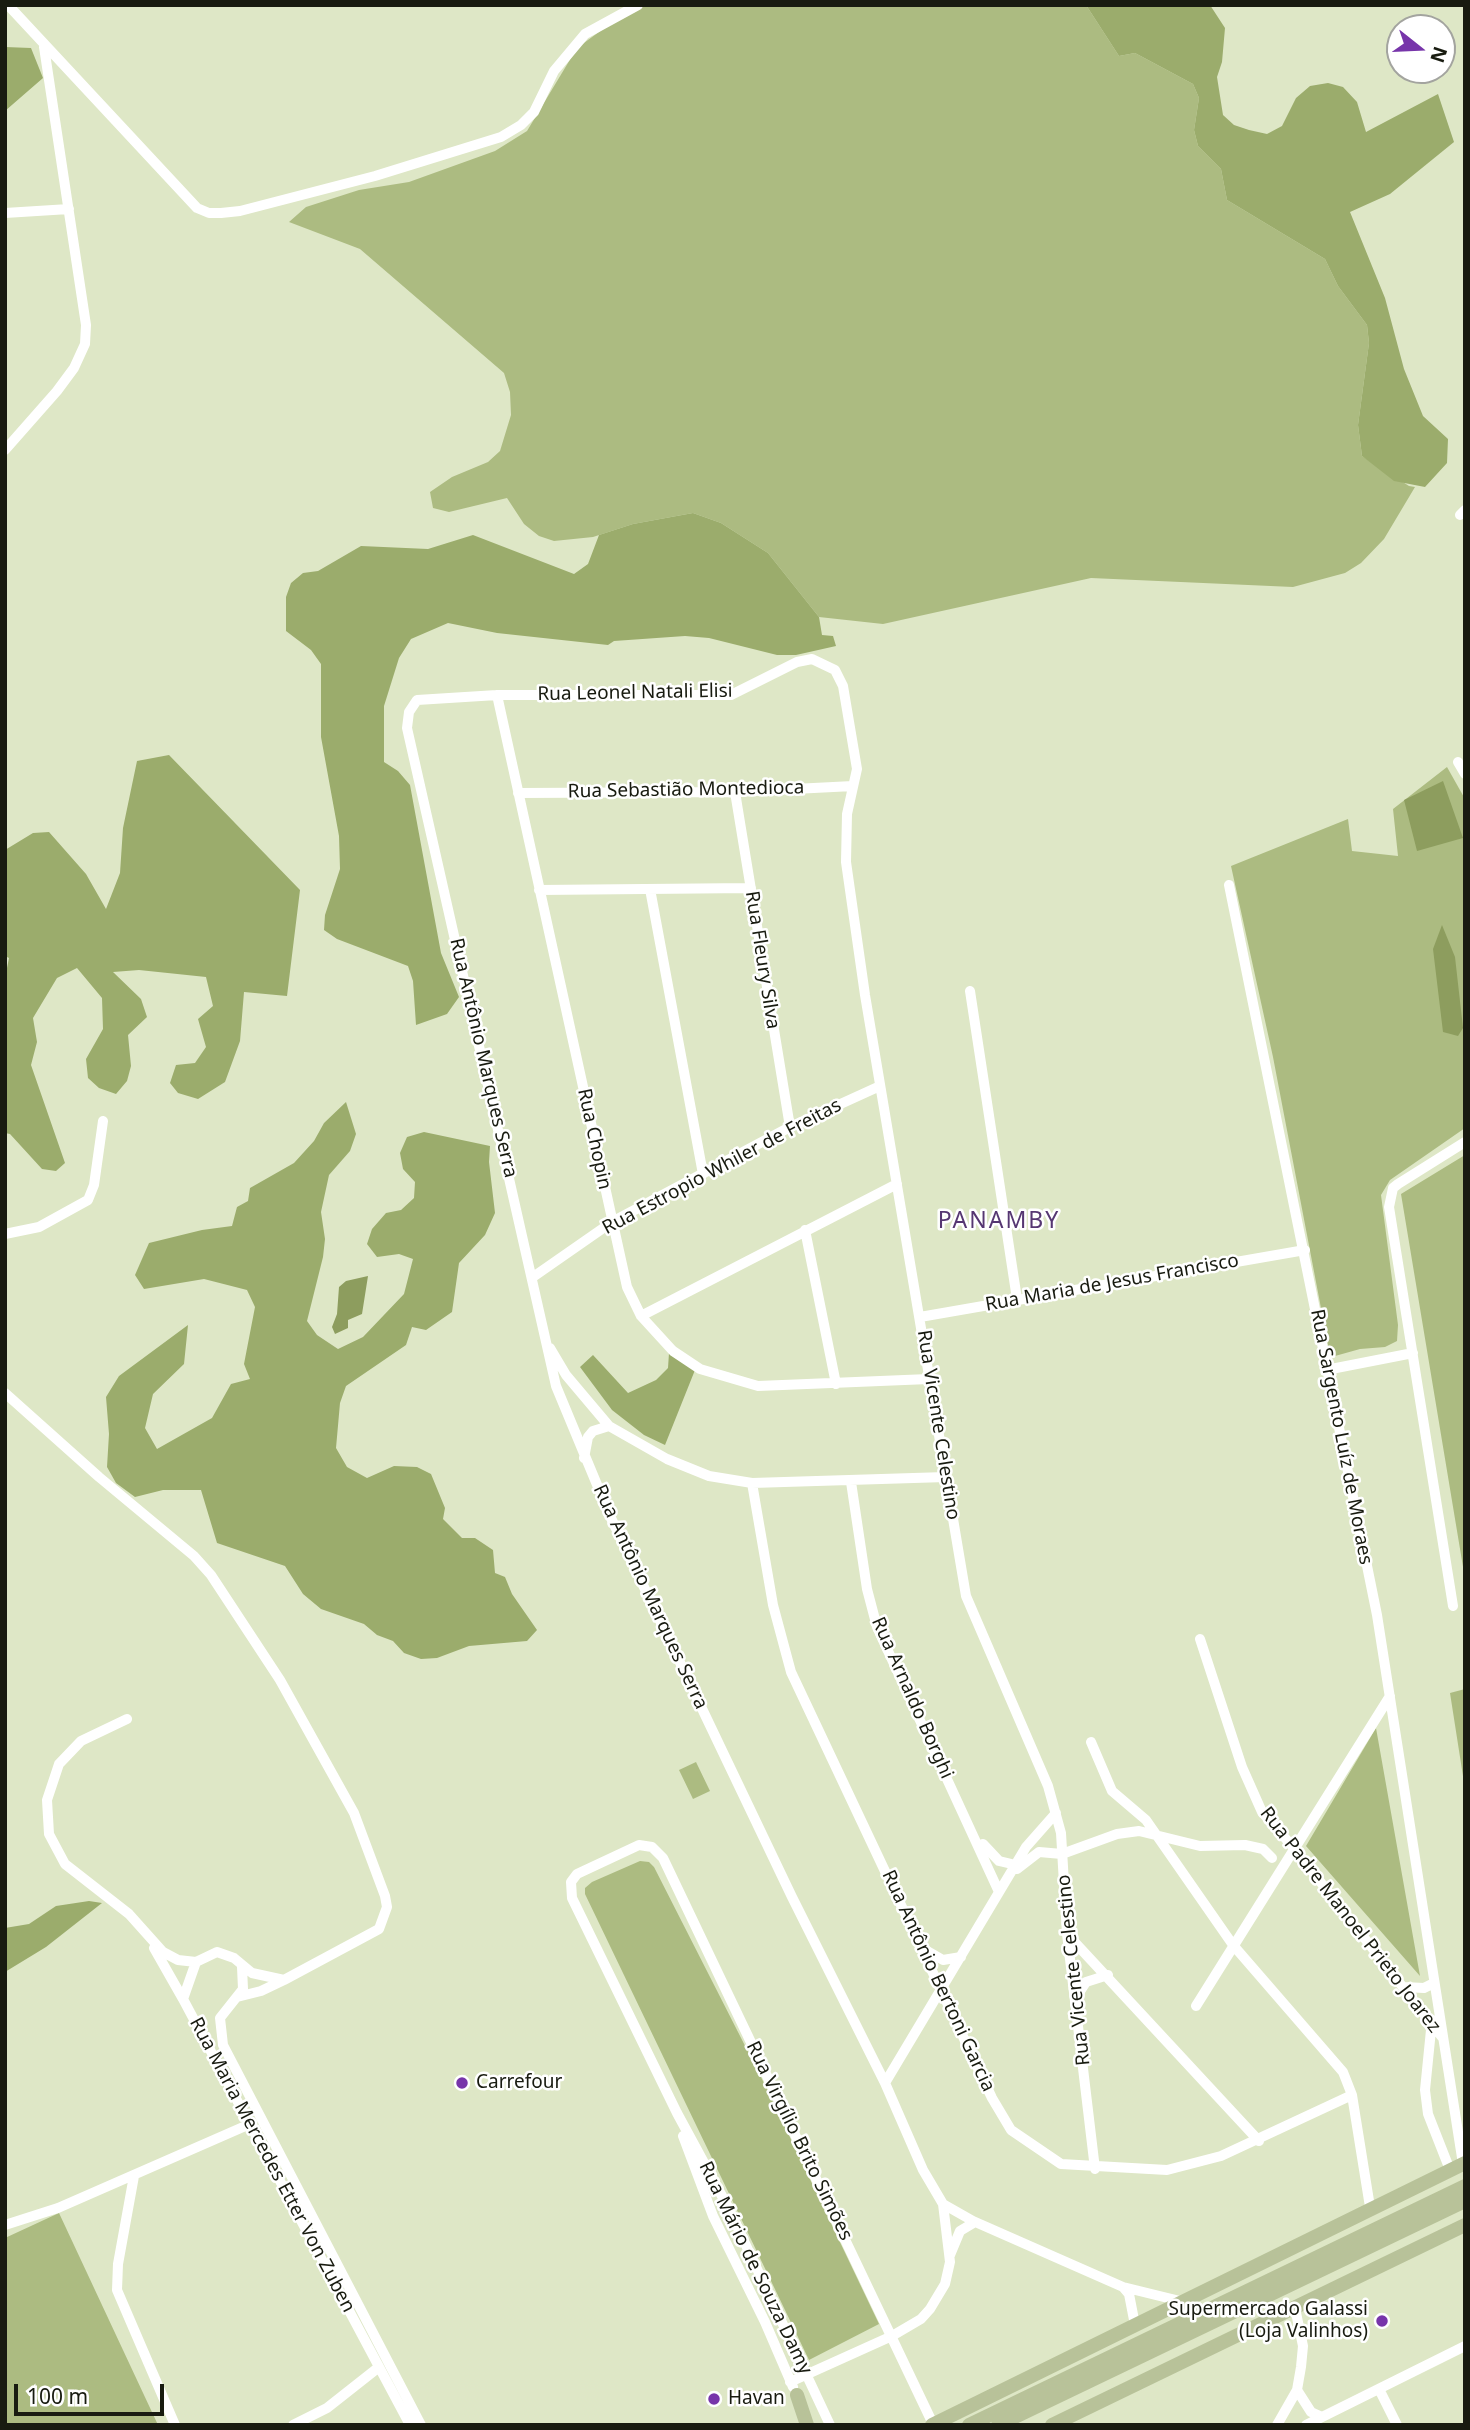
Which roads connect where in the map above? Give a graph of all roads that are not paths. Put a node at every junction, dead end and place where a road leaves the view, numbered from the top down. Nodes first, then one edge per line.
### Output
1 (8, 5) edge
2 (638, 5) edge
3 (44, 47) junction
4 (69, 209) junction
5 (5, 213) edge
6 (5, 450) edge
7 (835, 670) joint
8 (497, 695) junction
9 (424, 697) joint
10 (1458, 762) dead end
11 (1465, 774) edge
12 (853, 786) junction
13 (735, 792) junction
14 (518, 793) junction
15 (1229, 885) dead end
16 (751, 888) junction
17 (650, 889) junction
18 (539, 890) junction
19 (970, 991) dead end
20 (880, 1086) junction
21 (103, 1121) dead end
22 (790, 1127) junction
23 (1465, 1142) edge
24 (703, 1174) junction
25 (897, 1184) junction
26 (612, 1222) junction
27 (806, 1230) junction
28 (5, 1234) edge
29 (1305, 1250) junction
30 (533, 1277) junction
31 (1017, 1299) junction
32 (641, 1316) junction
33 (920, 1317) junction
34 (545, 1339) junction
35 (1413, 1353) junction
36 (1326, 1370) junction
37 (929, 1379) junction
38 (836, 1384) junction
39 (5, 1393) edge
40 (609, 1426) junction
41 (584, 1458) junction
42 (946, 1477) junction
43 (851, 1482) junction
44 (752, 1483) junction
45 (1453, 1606) dead end
46 (1200, 1639) dead end
47 (1390, 1696) junction
48 (127, 1719) dead end
49 (1091, 1742) dead end
50 (1056, 1814) junction
51 (971, 1828) junction
52 (1158, 1838) junction
53 (1293, 1847) junction
54 (1062, 1854) junction
55 (1272, 1858) dead end
56 (1014, 1869) junction
57 (577, 1874) joint
58 (999, 1892) junction
59 (146, 1933) junction
60 (1067, 1934) junction
61 (1233, 1945) junction
62 (922, 1948) junction
63 (961, 1957) junction
64 (196, 1962) junction
65 (242, 1967) junction
66 (1108, 1975) junction
67 (284, 1980) junction
68 (1404, 1987) junction
69 (1435, 1988) junction
70 (942, 1989) junction
71 (237, 1997) junction
72 (183, 1999) junction
73 (1075, 1999) junction
74 (1196, 2006) dead end
75 (1432, 2023) junction
76 (1446, 2042) junction
77 (1450, 2080) junction
78 (886, 2083) junction
79 (1425, 2090) junction
80 (1352, 2095) junction
81 (677, 2113) junction
82 (250, 2124) junction
83 (1435, 2138) junction
84 (1259, 2141) junction
85 (1460, 2143) junction
86 (1459, 2166) edge
87 (1095, 2169) junction
88 (134, 2176) junction
89 (1465, 2186) edge
90 (1465, 2201) edge
91 (943, 2204) junction
92 (1370, 2207) junction
93 (5, 2215) edge
94 (22, 2219) junction
95 (975, 2222) junction
96 (5, 2225) edge
97 (1465, 2225) edge
98 (950, 2255) junction
99 (1123, 2287) junction
100 (1180, 2301) junction
101 (1295, 2308) junction
102 (775, 2310) junction
103 (1135, 2325) junction
104 (770, 2335) junction
105 (892, 2336) junction
106 (1465, 2346) edge
107 (379, 2367) junction
108 (806, 2374) junction
109 (793, 2388) junction
110 (1379, 2389) junction
111 (1297, 2390) junction
112 (1322, 2417) junction
113 (175, 2425) edge
114 (293, 2425) edge
115 (410, 2425) edge
116 (421, 2425) edge
117 (807, 2425) edge
118 (813, 2425) edge
119 (830, 2425) edge
120 (932, 2425) edge
121 (970, 2425) edge
122 (998, 2425) edge
123 (1052, 2425) edge
124 (1277, 2425) edge
125 (1306, 2425) edge
126 (1397, 2425) edge

1 - 3 street
2 - 3 street
3 - 4 street
4 - 5 street
4 - 6 street
7 - 8 street, Rua Leonel Natali Elisi
7 - 12 street, Rua Vicente Celestino
8 - 9 street, Rua Leonel Natali Elisi
8 - 14 street, Rua Chopin
9 - 30 street, Rua Antônio Marques Serra
10 - 11 street
12 - 13 street, Rua Sebastião Montedioca
12 - 20 street, Rua Vicente Celestino
13 - 14 street, Rua Sebastião Montedioca
13 - 16 street, Rua Fleury Silva
14 - 18 street, Rua Chopin
15 - 29 street, Rua Sargento Luíz de Moraes
16 - 17 street
16 - 22 street, Rua Fleury Silva
17 - 18 street
17 - 24 street
18 - 26 street, Rua Chopin
19 - 31 street
20 - 22 street, Rua Estropio Whiler de Freitas
20 - 25 street, Rua Vicente Celestino
21 - 28 street
22 - 24 street, Rua Estropio Whiler de Freitas
23 - 35 street
24 - 26 street, Rua Estropio Whiler de Freitas
25 - 27 street
25 - 33 street, Rua Vicente Celestino
26 - 30 street, Rua Estropio Whiler de Freitas
26 - 32 street, Rua Chopin
27 - 32 street
27 - 38 street
29 - 31 street, Rua Maria de Jesus Francisco
29 - 36 street, Rua Sargento Luíz de Moraes
30 - 34 street, Rua Antônio Marques Serra
31 - 33 street, Rua Maria de Jesus Francisco
32 - 38 street, Rua Chopin
33 - 37 street, Rua Vicente Celestino
34 - 40 street
34 - 41 street, Rua Antônio Marques Serra
35 - 36 street
35 - 45 street
36 - 47 street, Rua Sargento Luíz de Moraes
37 - 38 street, Rua Chopin
37 - 42 street, Rua Vicente Celestino
39 - 67 street
40 - 41 street
40 - 44 street
41 - 78 street, Rua Antônio Marques Serra
42 - 43 street
42 - 50 street, Rua Vicente Celestino
43 - 44 street
43 - 51 street, Rua Arnaldo Borghi
44 - 62 street, Rua Antônio Bertoni Garcia
46 - 53 street, Rua Padre Manoel Prieto Joarez
47 - 53 street
47 - 69 street, Rua Sargento Luíz de Moraes
48 - 59 street
49 - 52 street
50 - 54 street, Rua Vicente Celestino
50 - 56 street
51 - 56 street, Rua Arnaldo Borghi
51 - 58 street, Rua Arnaldo Borghi
52 - 54 street
52 - 55 street
52 - 61 street
53 - 61 street
53 - 68 street, Rua Padre Manoel Prieto Joarez
54 - 56 street
54 - 60 street, Rua Vicente Celestino
56 - 58 street
57 - 81 street, Rua Mário de Souza Damy
57 - 105 street, Rua Virgílio Brito Simões
58 - 63 street
59 - 64 street
59 - 72 street
60 - 66 street
60 - 73 street, Rua Vicente Celestino
61 - 74 street
61 - 80 street
62 - 63 street
62 - 70 street, Rua Antônio Bertoni Garcia
63 - 70 street
64 - 65 street
64 - 72 street, Rua Maria Mercedes Etter Von Zuben
65 - 67 street
65 - 71 street, Rua Maria Mercedes Etter Von Zuben
66 - 73 street
66 - 84 street
67 - 71 street
68 - 69 street
68 - 75 street, Rua Padre Manoel Prieto Joarez
69 - 75 street, Rua Sargento Luíz de Moraes
69 - 76 street, Rua Sargento Luíz de Moraes
70 - 78 street
70 - 87 street, Rua Antônio Bertoni Garcia
71 - 116 street, Rua Maria Mercedes Etter Von Zuben
72 - 82 street, Rua Maria Mercedes Etter Von Zuben
73 - 87 street, Rua Vicente Celestino
75 - 76 street, Rua Padre Manoel Prieto Joarez
75 - 79 street, Rua Sargento Luíz de Moraes
76 - 77 street, Rua Sargento Luíz de Moraes
77 - 79 street
77 - 85 street, Rua Sargento Luíz de Moraes
78 - 91 street, Rua Antônio Marques Serra
79 - 83 street, Rua Sargento Luíz de Moraes
80 - 84 street, Rua Antônio Bertoni Garcia
80 - 92 street
81 - 102 street, Rua Mário de Souza Damy
81 - 104 street, Rua Mário de Souza Damy
82 - 88 street
82 - 107 street, Rua Maria Mercedes Etter Von Zuben
83 - 85 street
83 - 86 street, Rua Sargento Luíz de Moraes
84 - 87 street, Rua Antônio Bertoni Garcia
85 - 86 street, Rua Sargento Luíz de Moraes
86 - 92 main road
88 - 94 street
88 - 113 street
89 - 121 main road
90 - 122 main road
91 - 95 street
91 - 98 street, Rua Antônio Marques Serra
92 - 100 main road
93 - 94 street
94 - 96 street
95 - 98 street
95 - 99 street
97 - 101 main road
98 - 105 street, Rua Antônio Marques Serra
99 - 100 street
99 - 103 street
100 - 103 main road
101 - 111 street
101 - 123 main road
102 - 104 street
102 - 108 street, Rua Mário de Souza Damy
103 - 120 main road
104 - 109 street, Rua Mário de Souza Damy
105 - 108 street, Rua Antônio Marques Serra
105 - 120 street, Rua Virgílio Brito Simões
106 - 110 street
107 - 114 street
107 - 115 street, Rua Maria Mercedes Etter Von Zuben
108 - 109 street, Rua Antônio Marques Serra
108 - 119 street, Rua Mário de Souza Damy
109 - 117 main road
109 - 118 street, Rua Mário de Souza Damy
110 - 112 street
110 - 126 street
111 - 112 street
111 - 124 street
112 - 125 street

